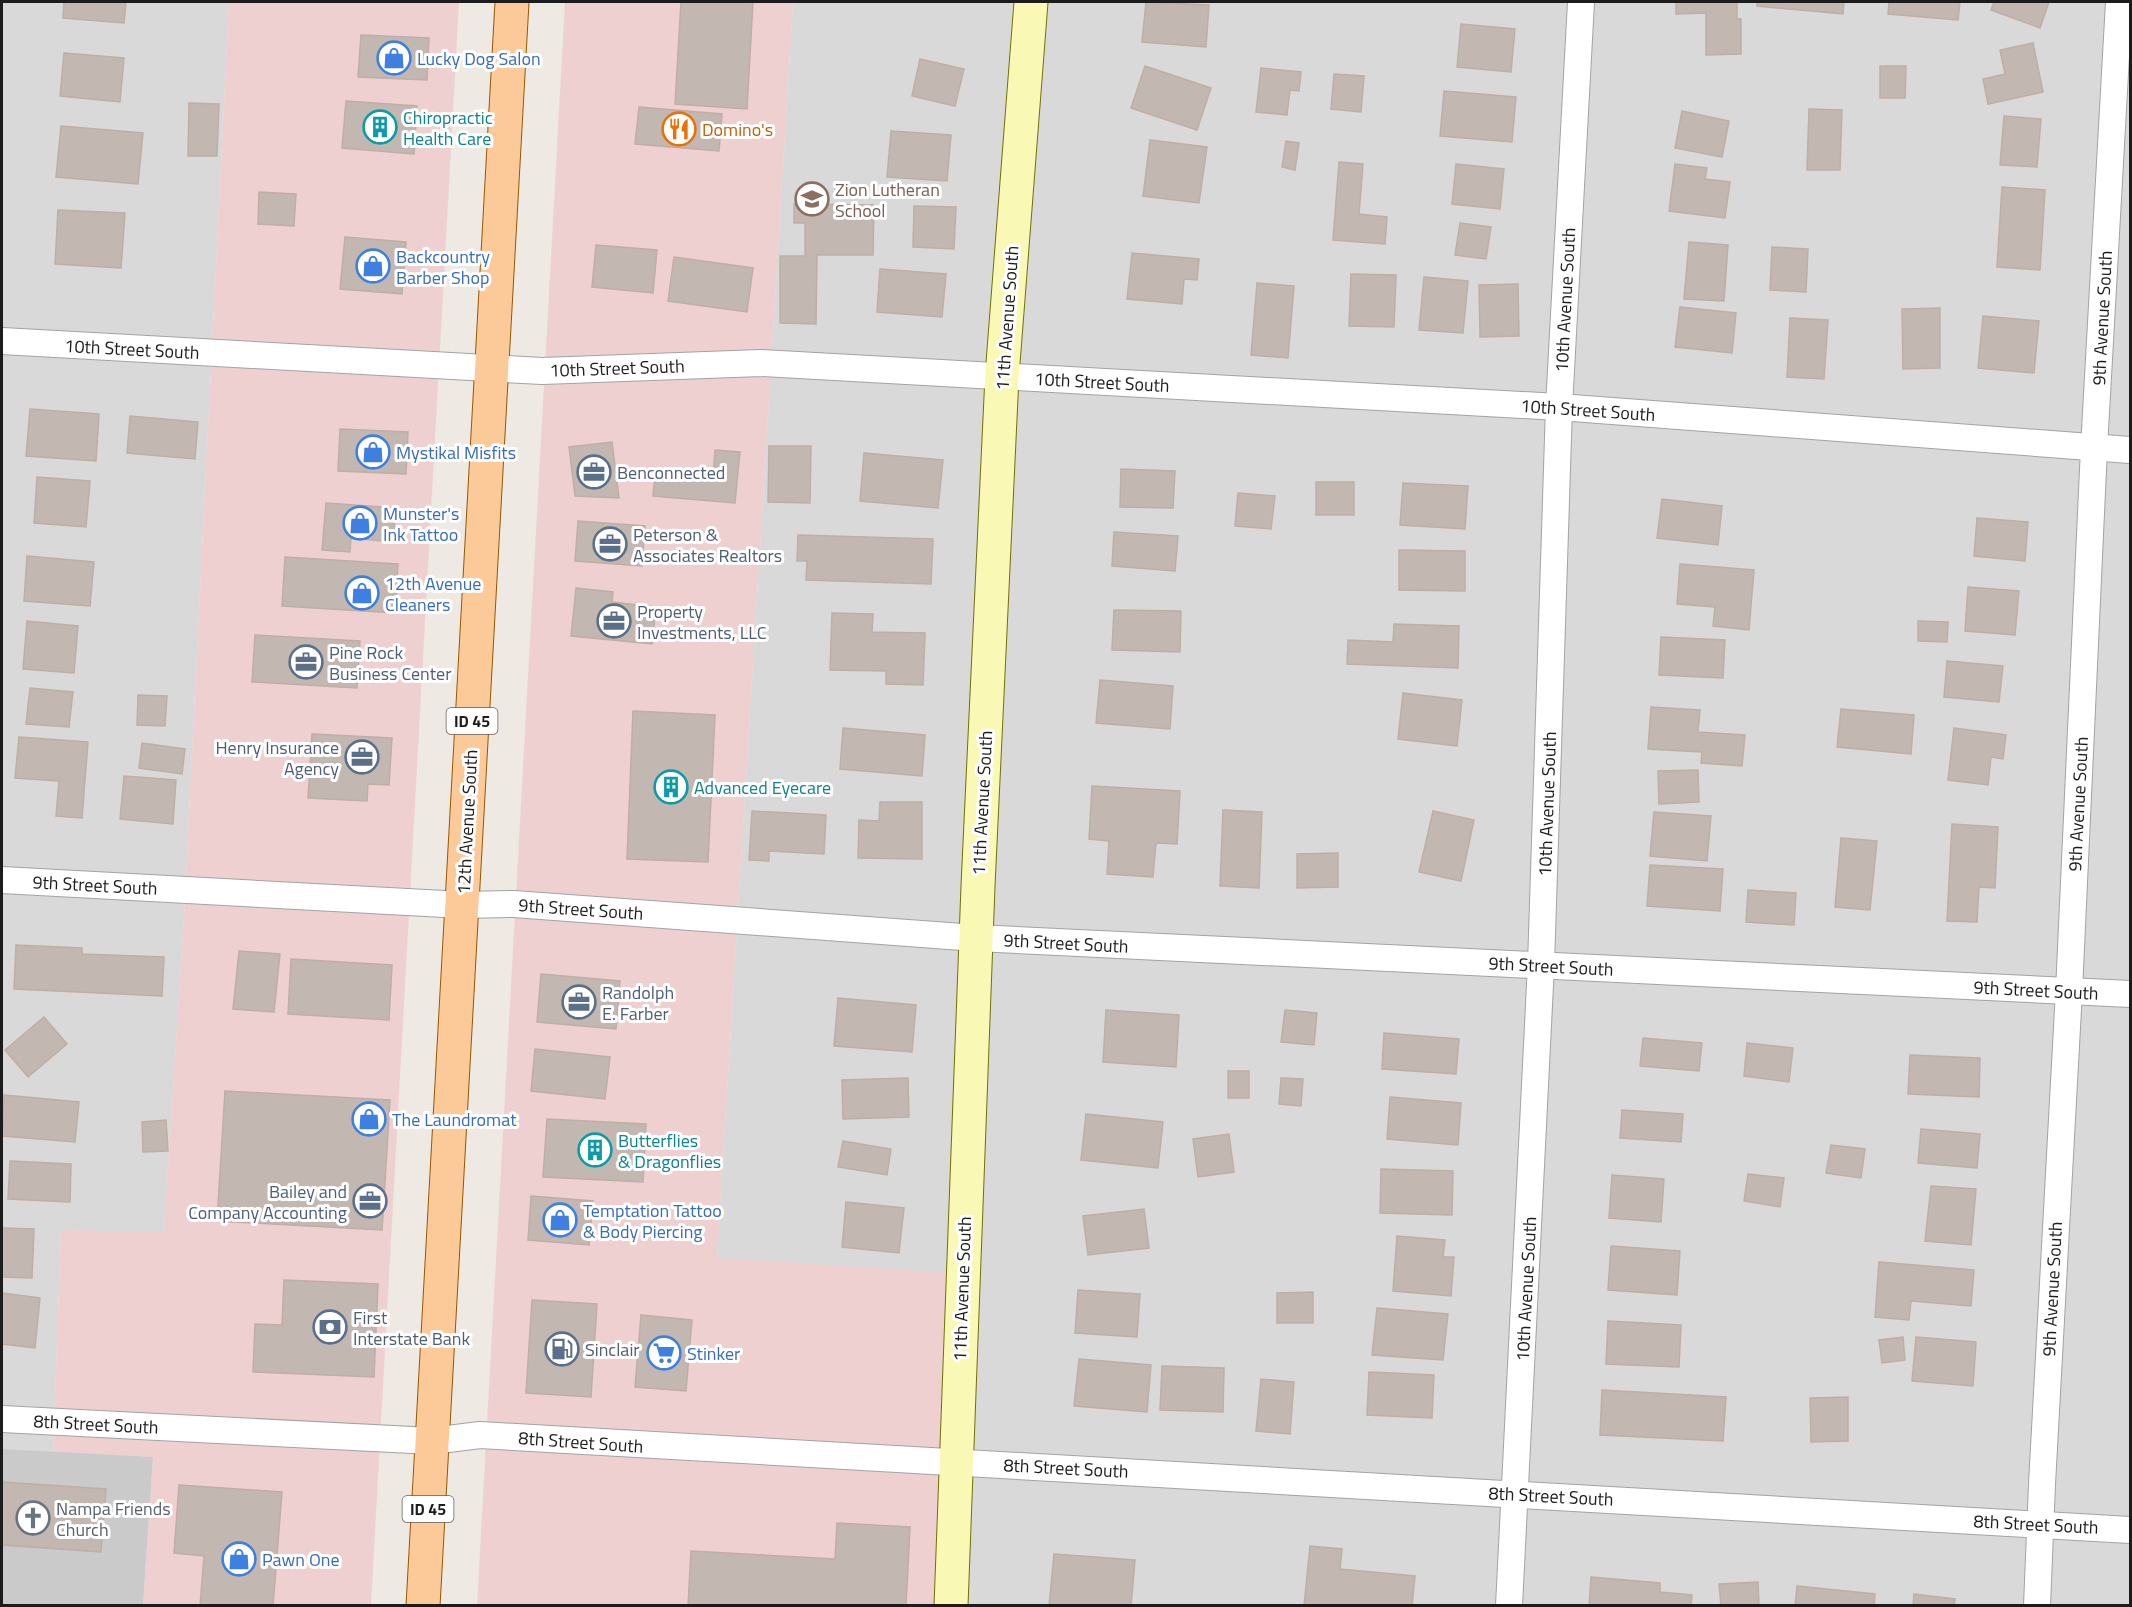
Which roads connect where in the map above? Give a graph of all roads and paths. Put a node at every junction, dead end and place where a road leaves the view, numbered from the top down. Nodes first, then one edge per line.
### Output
1 (512, 2) edge
2 (1031, 2) edge
3 (1581, 2) edge
4 (2119, 2) edge
5 (2, 341) edge
6 (490, 369) junction
7 (1002, 376) junction
8 (1559, 407) junction
9 (2094, 448) junction
10 (2130, 450) edge
11 (2, 880) edge
12 (463, 905) junction
13 (976, 938) junction
14 (1541, 965) junction
15 (2069, 991) junction
16 (2130, 994) edge
17 (2, 1419) edge
18 (432, 1441) junction
19 (955, 1462) junction
20 (1516, 1494) junction
21 (2040, 1524) junction
22 (2130, 1530) edge
23 (423, 1605) edge
24 (951, 1605) edge
25 (1509, 1605) edge
26 (2037, 1605) edge

1 - 6 main road, 12th Avenue South / ID 45
2 - 7 street, 11th Avenue South
3 - 8 street, 10th Avenue South
4 - 9 street, 9th Avenue South
5 - 6 street, 10th Street South
6 - 7 street, 10th Street South
6 - 12 main road, 12th Avenue South / ID 45
7 - 8 street, 10th Street South
7 - 13 street, 11th Avenue South
8 - 9 street, 10th Street South
8 - 14 street, 10th Avenue South
9 - 10 street, 10th Street South
9 - 15 street, 9th Avenue South
11 - 12 street, 9th Street South
12 - 13 street, 9th Street South
12 - 18 main road, 12th Avenue South / ID 45
13 - 14 street, 9th Street South
13 - 19 street, 11th Avenue South
14 - 15 street, 9th Street South
14 - 20 street, 10th Avenue South
15 - 16 street, 9th Street South
15 - 21 street, 9th Avenue South
17 - 18 street, 8th Street South
18 - 19 street, 8th Street South
18 - 23 main road, 12th Avenue South / ID 45
19 - 20 street, 8th Street South
19 - 24 street, 11th Avenue South
20 - 21 street, 8th Street South
20 - 25 street, 10th Avenue South
21 - 22 street, 8th Street South
21 - 26 street, 9th Avenue South

